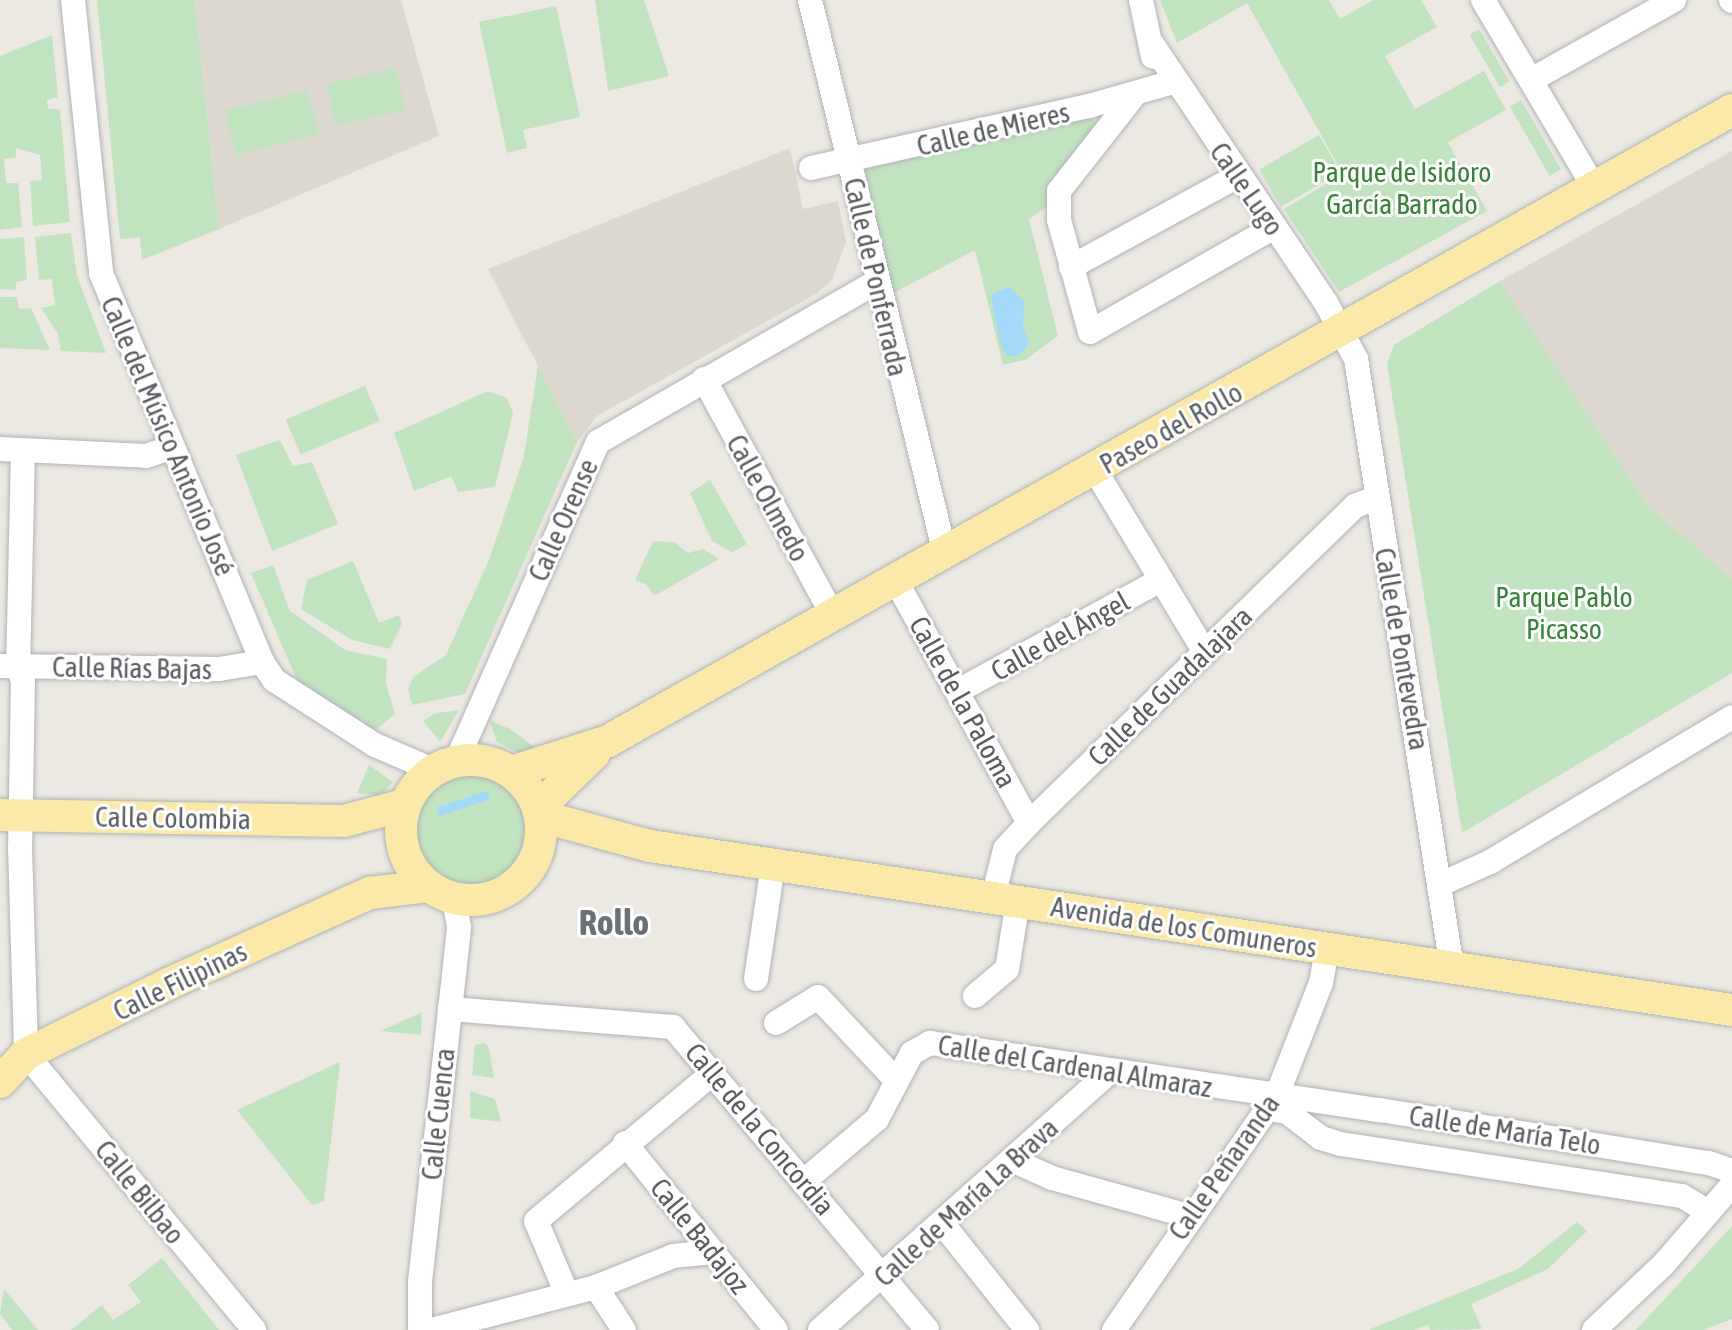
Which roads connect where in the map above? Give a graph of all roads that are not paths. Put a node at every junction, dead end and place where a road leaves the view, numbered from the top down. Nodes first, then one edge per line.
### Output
1 (73, 0) edge
2 (810, 0) edge
3 (1141, 0) edge
4 (1483, 0) edge
5 (1674, 0) edge
6 (1531, 80) junction
7 (1155, 88) junction
8 (1089, 106) junction
9 (1732, 110) edge
10 (1104, 135) junction
11 (848, 162) junction
12 (811, 168) dead end
13 (1238, 176) junction
14 (1594, 187) junction
15 (1274, 227) junction
16 (1071, 267) junction
17 (876, 282) junction
18 (1340, 334) junction
19 (704, 379) junction
20 (173, 447) junction
21 (12, 450) edge
22 (1095, 470) junction
23 (1377, 497) junction
24 (945, 554) junction
25 (1161, 580) junction
26 (896, 581) junction
27 (833, 616) junction
28 (1205, 652) junction
29 (262, 662) junction
30 (9, 666) edge
31 (958, 691) junction
32 (1732, 717) edge
33 (608, 741) junction
34 (445, 765) junction
35 (511, 772) junction
36 (562, 781) junction
37 (404, 805) junction
38 (539, 812) junction
39 (10, 815) edge
40 (346, 821) junction
41 (1029, 823) junction
42 (575, 827) junction
43 (636, 844) junction
44 (403, 847) junction
45 (537, 854) junction
46 (773, 865) junction
47 (1441, 884) junction
48 (441, 892) junction
49 (370, 893) junction
50 (1005, 900) junction
51 (1327, 949) junction
52 (1452, 968) junction
53 (756, 979) dead end
54 (975, 996) dead end
55 (450, 1009) junction
56 (1732, 1010) edge
57 (776, 1023) dead end
58 (13, 1058) edge
59 (1110, 1072) junction
60 (713, 1073) junction
61 (896, 1080) junction
62 (0, 1082) edge
63 (1272, 1102) junction
64 (625, 1143) junction
65 (1012, 1160) junction
66 (1732, 1171) edge
67 (803, 1182) junction
68 (1732, 1185) edge
69 (1709, 1212) junction
70 (1189, 1216) junction
71 (942, 1223) junction
72 (713, 1252) junction
73 (883, 1277) junction
74 (596, 1287) junction
75 (567, 1294) junction
76 (254, 1330) edge
77 (420, 1330) edge
78 (431, 1330) edge
79 (624, 1330) edge
80 (776, 1330) edge
81 (820, 1330) edge
82 (927, 1330) edge
83 (1027, 1330) edge
84 (1114, 1330) edge
85 (1594, 1330) edge

1 - 20 street, Calle del Músico Antonio José
2 - 11 street, Calle de Ponferrada
3 - 7 street, Calle Lugo
4 - 6 street
5 - 6 street
6 - 14 street
7 - 8 street, Calle de Mieres
7 - 10 street
7 - 13 street, Calle Lugo
8 - 10 street
8 - 11 street, Calle de Mieres
9 - 14 main road, Paseo del Rollo
10 - 16 street
11 - 12 street, Calle de Mieres
11 - 17 street, Calle de Ponferrada
13 - 15 street, Calle Lugo
13 - 16 street
14 - 18 main road, Paseo del Rollo
15 - 16 street
15 - 18 street, Calle Lugo
17 - 19 street, Calle Orense
17 - 24 street, Calle de Ponferrada
18 - 22 main road, Paseo del Rollo
18 - 23 street, Calle de Pontevedra
19 - 27 street, Calle Olmedo
19 - 34 street, Calle Orense
20 - 21 street
20 - 29 street, Calle del Músico Antonio José
21 - 30 street
22 - 24 main road, Paseo del Rollo
22 - 25 street
23 - 28 street, Calle de Guadalajara
23 - 47 street, Calle de Pontevedra
24 - 26 main road, Paseo del Rollo
25 - 28 street
25 - 31 street, Calle del Ángel
26 - 27 main road, Paseo del Rollo
26 - 31 street, Calle de la Paloma
27 - 33 main road, Paseo del Rollo
28 - 41 street, Calle de Guadalajara
29 - 30 street, Calle Rías Bajas
29 - 34 street, Calle del Músico Antonio José
30 - 39 street
31 - 41 street, Calle de la Paloma
32 - 47 street
33 - 35 main road, Paseo del Rollo
33 - 36 main road, Paseo del Rollo
34 - 35 main road
34 - 37 main road
35 - 38 main road
36 - 38 main road, Paseo del Rollo
36 - 42 street
37 - 40 main road, Calle Colombia
37 - 44 main road
38 - 42 main road, Avenida de los Comuneros
38 - 45 main road
39 - 40 main road, Calle Colombia
39 - 58 street
40 - 44 main road, Calle Colombia
41 - 50 street, Calle de Guadalajara
42 - 43 main road, Avenida de los Comuneros
43 - 45 main road, Avenida de los Comuneros
43 - 46 main road, Avenida de los Comuneros
44 - 48 main road
44 - 49 main road, Calle Filipinas
45 - 48 main road
46 - 50 main road, Avenida de los Comuneros
46 - 53 street
47 - 52 street, Calle de Pontevedra
48 - 49 main road, Calle Filipinas
48 - 55 street, Calle Cuenca
49 - 58 main road, Calle Filipinas
50 - 51 main road, Avenida de los Comuneros
50 - 54 street, Calle de Guadalajara
51 - 52 main road, Avenida de los Comuneros
51 - 63 street, Calle Peñaranda
52 - 56 main road, Avenida de los Comuneros
55 - 60 street, Calle de la Concordia
55 - 77 street, Calle Cuenca
57 - 61 street
58 - 62 main road, Calle Filipinas
58 - 76 street, Calle Bilbao
59 - 61 street, Calle del Cardenal Almaraz
59 - 63 street, Calle del Cardenal Almaraz
59 - 65 street, Calle de María La Brava
60 - 64 street
60 - 67 street, Calle de la Concordia
61 - 67 street
63 - 66 street, Calle de María Telo
63 - 69 street
63 - 70 street, Calle Peñaranda
64 - 72 street, Calle Badajoz
64 - 75 street
65 - 70 street
65 - 71 street, Calle de María La Brava
67 - 73 street, Calle de la Concordia
68 - 69 street
69 - 85 street
70 - 84 street, Calle Peñaranda
71 - 73 street, Calle de María La Brava
71 - 83 street
72 - 74 street
72 - 80 street, Calle Badajoz
73 - 81 street, Calle de María La Brava
73 - 82 street, Calle de la Concordia
74 - 75 street
74 - 79 street
75 - 78 street

